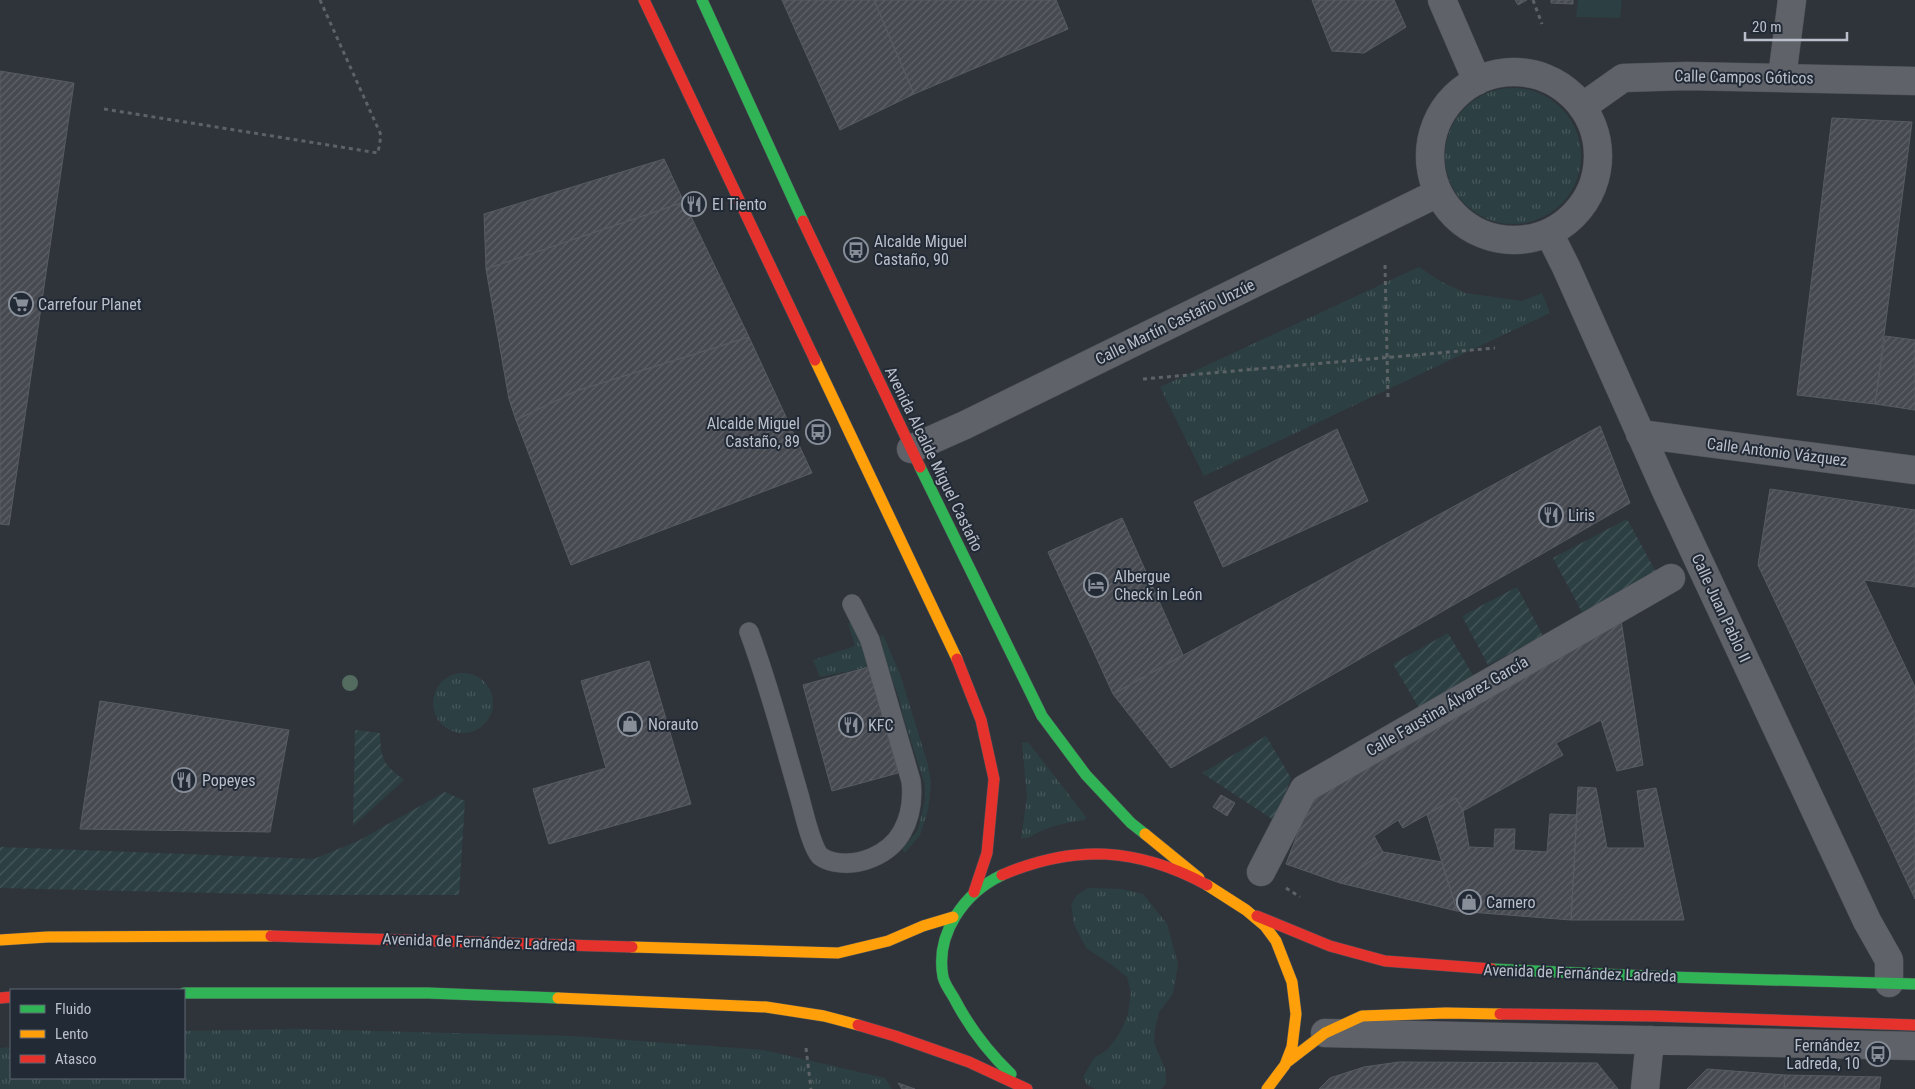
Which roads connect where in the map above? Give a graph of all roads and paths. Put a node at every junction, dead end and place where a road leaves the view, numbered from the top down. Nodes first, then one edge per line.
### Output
1 (320, 0) edge
2 (644, 0) edge
3 (1442, 0) edge
4 (1533, 0) edge
5 (1792, 0) edge
6 (706, 2) edge
7 (1542, 24) dead end
8 (1782, 77) junction
9 (1477, 81) junction
10 (1915, 81) edge
11 (1582, 107) junction
12 (104, 109) dead end
13 (1438, 193) junction
14 (1549, 233) junction
15 (1385, 265) dead end
16 (1495, 348) dead end
17 (1387, 357) junction
18 (1143, 379) dead end
19 (1388, 398) dead end
20 (1640, 434) junction
21 (911, 449) junction
22 (1915, 470) edge
23 (1671, 578) dead end
24 (852, 604) dead end
25 (748, 632) dead end
26 (1260, 872) joint
27 (1206, 883) junction
28 (974, 892) junction
29 (1308, 900) dead end
30 (1253, 915) junction
31 (953, 917) junction
32 (0, 940) edge
33 (1902, 984) edge
34 (185, 993) edge
35 (1915, 1025) edge
36 (1325, 1033) junction
37 (1650, 1040) junction
38 (1915, 1046) edge
39 (806, 1048) dead end
40 (1286, 1063) junction
41 (811, 1089) edge
42 (1027, 1089) edge
43 (1267, 1089) edge
44 (1645, 1089) edge

1 - 12 path
2 - 28 main road
3 - 9 street
4 - 7 path
5 - 8 street
6 - 21 main road, Avenida Alcalde Miguel Castaño
8 - 10 street, Calle Campos Góticos
8 - 11 street, Calle Campos Góticos
9 - 11 street
9 - 13 street
11 - 14 street
13 - 14 street
13 - 21 street, Calle Martín Castaño Unzúe
14 - 20 street, Calle Juan Pablo II
15 - 17 path
16 - 17 path
17 - 18 path
17 - 19 path
20 - 22 street, Calle Antonio Vázquez
20 - 33 street, Calle Juan Pablo II
21 - 27 main road, Avenida Alcalde Miguel Castaño
23 - 26 street, Calle Faustina Álvarez García
24 - 25 lane
26 - 29 path
27 - 28 main road
27 - 30 main road
28 - 31 main road
30 - 33 main road, Avenida de Fernández Ladreda
30 - 40 main road
31 - 32 main road, Avenida de Fernández Ladreda
31 - 42 main road
34 - 42 main road
35 - 36 main road
36 - 37 street
36 - 40 main road
37 - 38 street
37 - 44 street
39 - 41 path
40 - 43 main road

